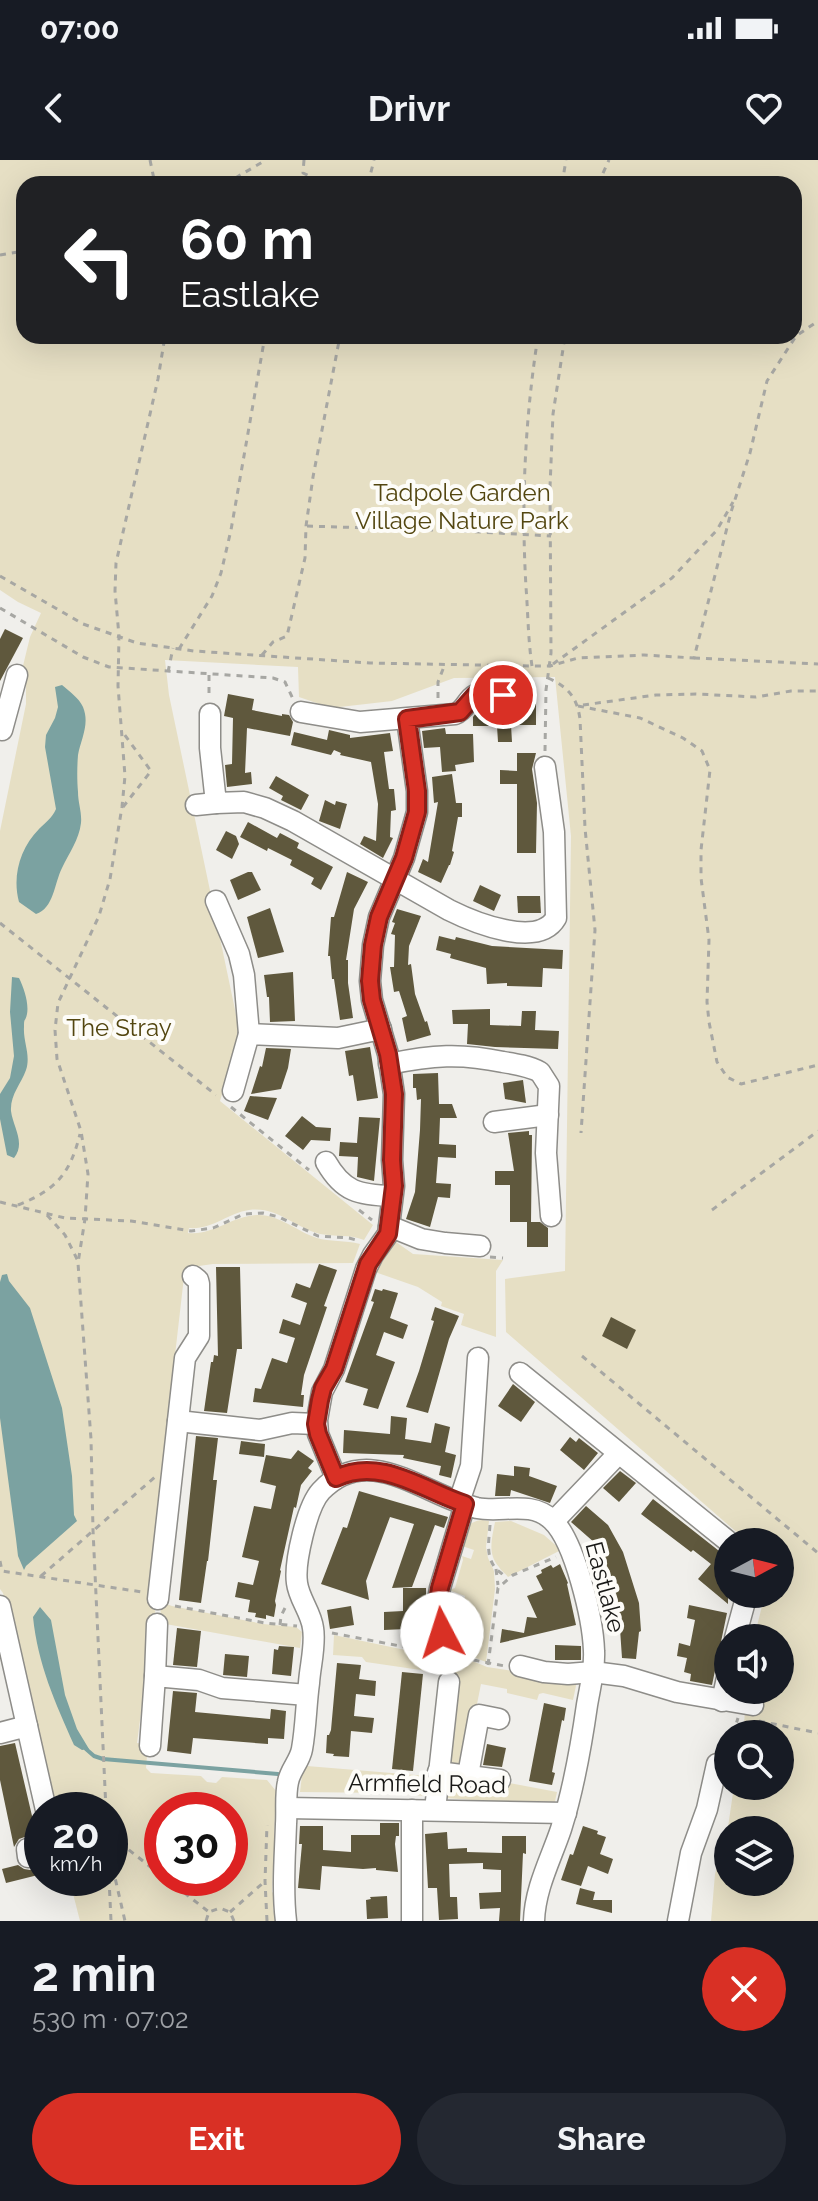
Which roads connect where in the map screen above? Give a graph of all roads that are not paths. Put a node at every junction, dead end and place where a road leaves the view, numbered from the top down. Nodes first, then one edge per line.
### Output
1 (17, 675) dead end
2 (503, 695) dead end
3 (301, 712) road end
4 (210, 714) road end
5 (407, 719) junction
6 (1, 734) edge
7 (545, 767) road end
8 (394, 879) junction
9 (216, 901) dead end
10 (381, 1029) junction
11 (249, 1034) junction
12 (389, 1064) junction
13 (233, 1091) dead end
14 (548, 1115) junction
15 (494, 1122) dead end
16 (322, 1170) road end
17 (386, 1196) junction
18 (551, 1216) dead end
19 (389, 1226) junction
20 (480, 1246) dead end
21 (193, 1276) dead end
22 (478, 1358) dead end
23 (520, 1373) dead end
24 (178, 1421) junction
25 (316, 1424) junction
26 (618, 1454) junction
27 (336, 1478) junction
28 (462, 1503) junction
29 (554, 1521) junction
30 (714, 1530) edge
31 (153, 1596) road end
32 (0, 1606) edge
33 (157, 1624) dead end
34 (442, 1633) road end
35 (514, 1666) road end
36 (593, 1672) junction
37 (155, 1676) junction
38 (449, 1682) road end
39 (307, 1695) junction
40 (714, 1699) edge
41 (730, 1704) edge
42 (752, 1713) road end
43 (499, 1719) dead end
44 (27, 1726) junction
45 (0, 1733) edge
46 (150, 1746) dead end
47 (438, 1772) junction
48 (468, 1775) junction
49 (714, 1778) edge
50 (500, 1780) dead end
51 (42, 1792) edge
52 (287, 1808) junction
53 (412, 1810) junction
54 (435, 1810) junction
55 (566, 1813) junction
56 (286, 1921) edge
57 (412, 1921) edge
58 (534, 1921) edge
59 (678, 1921) edge

1 - 6 street
2 - 5 street
3 - 5 street
4 - 8 street
5 - 8 street
7 - 8 street
8 - 10 street
9 - 11 street
10 - 11 street
10 - 12 street
11 - 13 street
12 - 14 street
12 - 17 street
14 - 15 street
14 - 18 street
16 - 17 street
17 - 19 street
19 - 20 street
19 - 25 street
21 - 24 street
22 - 28 street
23 - 26 street
24 - 25 street
24 - 31 street
25 - 27 street
26 - 29 street
26 - 30 street
27 - 28 street, Eastlake
27 - 39 street
28 - 29 street, Eastlake
28 - 34 street
29 - 36 street, Eastlake
32 - 44 street
33 - 37 street
35 - 36 street
36 - 40 street
36 - 55 street, Eastlake
37 - 39 street
37 - 46 street
38 - 47 street
39 - 52 street
41 - 42 street
43 - 48 street
44 - 45 street
44 - 51 street
47 - 48 street
47 - 54 street
48 - 50 street
49 - 59 street
52 - 53 street, Armfield Road
52 - 56 street
53 - 54 street, Armfield Road
53 - 57 street
54 - 55 street, Armfield Road
55 - 58 street, Eastlake

